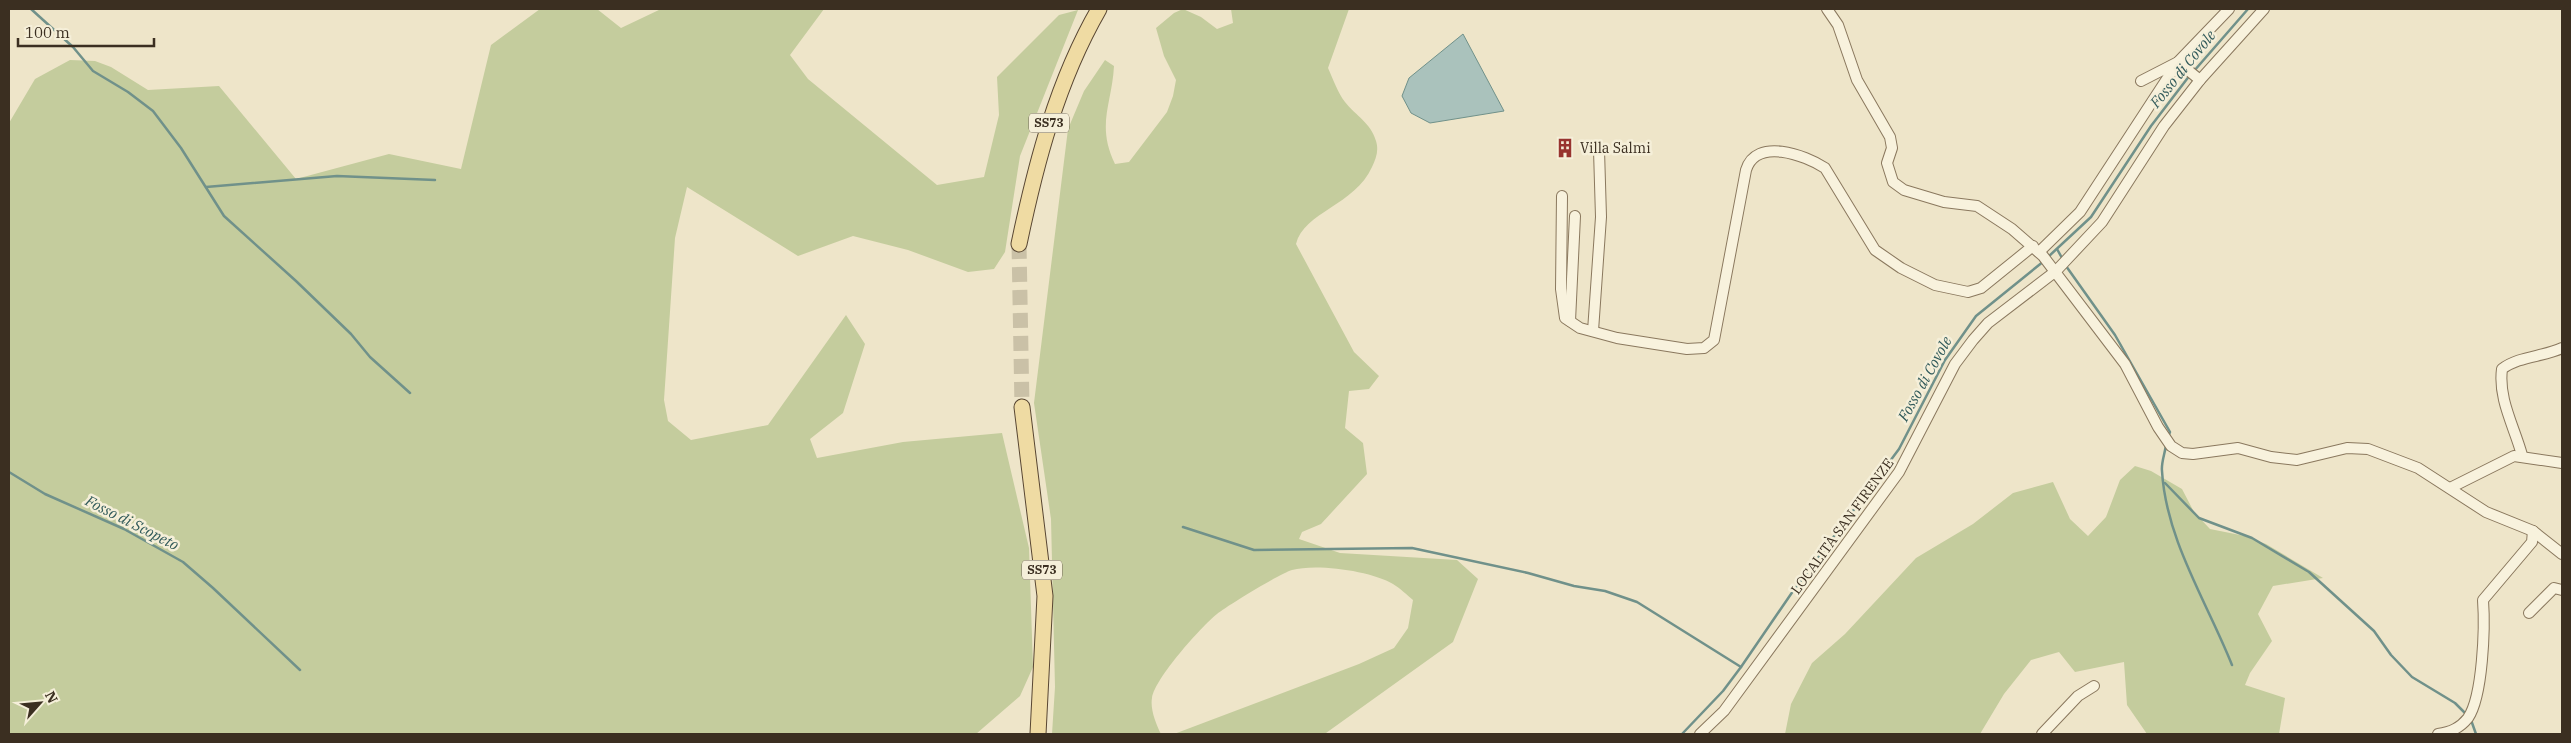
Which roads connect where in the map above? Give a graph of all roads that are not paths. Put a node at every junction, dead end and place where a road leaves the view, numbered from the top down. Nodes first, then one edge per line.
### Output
1 (1099, 9) edge
2 (1827, 9) edge
3 (2228, 9) edge
4 (2264, 9) edge
5 (2178, 62) junction
6 (2194, 75) junction
7 (2142, 81) dead end
8 (1599, 150) dead end
9 (1562, 196) dead end
10 (1575, 216) dead end
11 (1019, 244) tunnel mouth
12 (2039, 251) junction
13 (2056, 269) junction
14 (1570, 321) junction
15 (1593, 331) junction
16 (2562, 348) edge
17 (1022, 407) tunnel mouth
18 (2522, 456) junction
19 (2562, 463) edge
20 (2450, 488) junction
21 (2533, 531) junction
22 (2562, 554) edge
23 (2562, 590) edge
24 (2529, 613) dead end
25 (2094, 686) dead end
26 (1038, 734) edge
27 (1700, 734) edge
28 (2042, 734) edge
29 (2438, 734) edge

1 - 11 main road, SS73
2 - 12 street
3 - 5 street
4 - 6 street, LOCALITÀ SAN FIRENZE
5 - 6 street
5 - 7 street
5 - 12 street
6 - 13 street, LOCALITÀ SAN FIRENZE
8 - 15 street
9 - 14 street
10 - 14 street
12 - 13 street
12 - 15 street
13 - 20 street
13 - 27 street, LOCALITÀ SAN FIRENZE
14 - 15 street
16 - 18 street
17 - 26 main road, SS73
18 - 19 street
18 - 20 street
20 - 21 street
21 - 22 street
21 - 29 street
23 - 24 street
25 - 28 street

